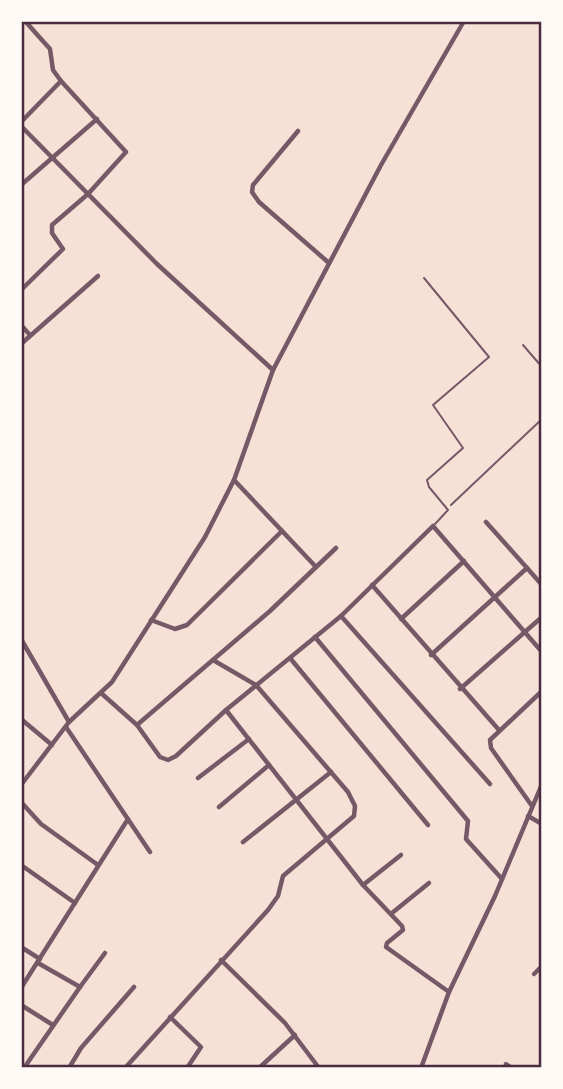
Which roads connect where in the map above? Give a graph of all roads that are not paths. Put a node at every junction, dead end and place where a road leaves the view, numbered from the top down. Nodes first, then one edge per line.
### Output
1 (25, 21) edge
2 (464, 21) edge
3 (61, 81) junction
4 (97, 119) junction
5 (21, 124) edge
6 (298, 131) dead end
7 (53, 158) junction
8 (21, 185) edge
9 (88, 194) junction
10 (329, 263) junction
11 (98, 276) dead end
12 (424, 278) dead end
13 (21, 290) edge
14 (21, 325) edge
15 (30, 335) junction
16 (21, 344) edge
17 (523, 345) dead end
18 (542, 367) edge
19 (273, 370) junction
20 (542, 419) edge
21 (234, 480) junction
22 (451, 505) dead end
23 (486, 522) dead end
24 (433, 526) junction
25 (282, 531) junction
26 (336, 548) dead end
27 (464, 561) junction
28 (316, 567) junction
29 (527, 568) junction
30 (372, 585) junction
31 (542, 585) edge
32 (496, 596) junction
33 (341, 616) junction
34 (542, 617) edge
35 (401, 619) junction
36 (151, 620) junction
37 (526, 632) junction
38 (314, 637) junction
39 (21, 639) edge
40 (542, 652) edge
41 (431, 655) junction
42 (290, 658) junction
43 (214, 660) junction
44 (256, 685) junction
45 (460, 689) junction
46 (542, 691) edge
47 (101, 693) junction
48 (226, 710) junction
49 (21, 719) edge
50 (67, 725) junction
51 (137, 725) junction
52 (499, 730) junction
53 (249, 739) junction
54 (52, 745) junction
55 (269, 765) junction
56 (331, 772) junction
57 (198, 778) dead end
58 (490, 784) dead end
59 (542, 784) edge
60 (21, 785) edge
61 (296, 799) junction
62 (21, 803) edge
63 (532, 806) junction
64 (219, 807) dead end
65 (528, 816) junction
66 (128, 819) junction
67 (428, 824) dead end
68 (542, 824) edge
69 (328, 841) junction
70 (243, 842) dead end
71 (150, 852) dead end
72 (401, 855) dead end
73 (21, 865) edge
74 (98, 865) junction
75 (502, 879) junction
76 (429, 883) dead end
77 (363, 885) junction
78 (75, 903) junction
79 (391, 913) junction
80 (21, 947) edge
81 (105, 953) dead end
82 (221, 960) junction
83 (39, 961) junction
84 (542, 966) edge
85 (534, 974) dead end
86 (80, 987) junction
87 (134, 987) dead end
88 (21, 988) edge
89 (449, 992) junction
90 (21, 1005) edge
91 (170, 1017) junction
92 (53, 1025) junction
93 (295, 1035) junction
94 (506, 1064) dead end
95 (23, 1068) edge
96 (69, 1068) edge
97 (125, 1068) edge
98 (187, 1068) edge
99 (259, 1068) edge
100 (319, 1068) edge
101 (421, 1068) edge
102 (512, 1068) edge

1 - 3 street
2 - 10 street
3 - 4 street
3 - 5 street
4 - 7 street
4 - 9 street
5 - 7 street
6 - 10 street
7 - 8 street
7 - 9 street
9 - 13 street
9 - 19 street
10 - 19 street
11 - 15 street
12 - 24 lane
14 - 15 street
15 - 16 street
17 - 18 lane
19 - 21 street
20 - 22 lane
21 - 25 street
21 - 36 street
23 - 29 street
24 - 27 street
24 - 30 street
25 - 28 street
25 - 36 street
26 - 28 street
27 - 32 street
27 - 35 street
28 - 43 street
29 - 31 street
29 - 32 street
30 - 33 street
30 - 35 street
32 - 37 street
32 - 41 street
33 - 38 street
33 - 58 street
34 - 37 street
35 - 41 street
36 - 47 street
37 - 40 street
37 - 45 street
38 - 42 street
38 - 75 street
39 - 50 street
41 - 45 street
42 - 44 street
42 - 67 street
43 - 44 street
43 - 51 street
44 - 48 street
44 - 56 street
45 - 52 street
46 - 52 street
47 - 50 street
47 - 51 street
48 - 51 street
48 - 53 street
49 - 54 street
50 - 54 street
50 - 66 street
52 - 63 street
53 - 55 street
53 - 57 street
54 - 60 street
55 - 61 street
55 - 64 street
56 - 61 street
56 - 69 street
59 - 63 street
61 - 69 street
61 - 70 street
62 - 74 street
63 - 65 street
65 - 68 street
65 - 75 street
66 - 71 street
66 - 74 street
69 - 77 street
69 - 82 street
72 - 77 street
73 - 78 street
74 - 78 street
75 - 89 street
76 - 79 street
77 - 79 street
78 - 83 street
79 - 89 street
80 - 83 street
81 - 86 street
82 - 91 street
82 - 93 street
83 - 86 street
83 - 88 street
84 - 85 street
86 - 92 street
87 - 96 street
89 - 101 street
90 - 92 street
91 - 97 street
91 - 98 street
92 - 95 street
93 - 99 street
93 - 100 street
94 - 102 street

